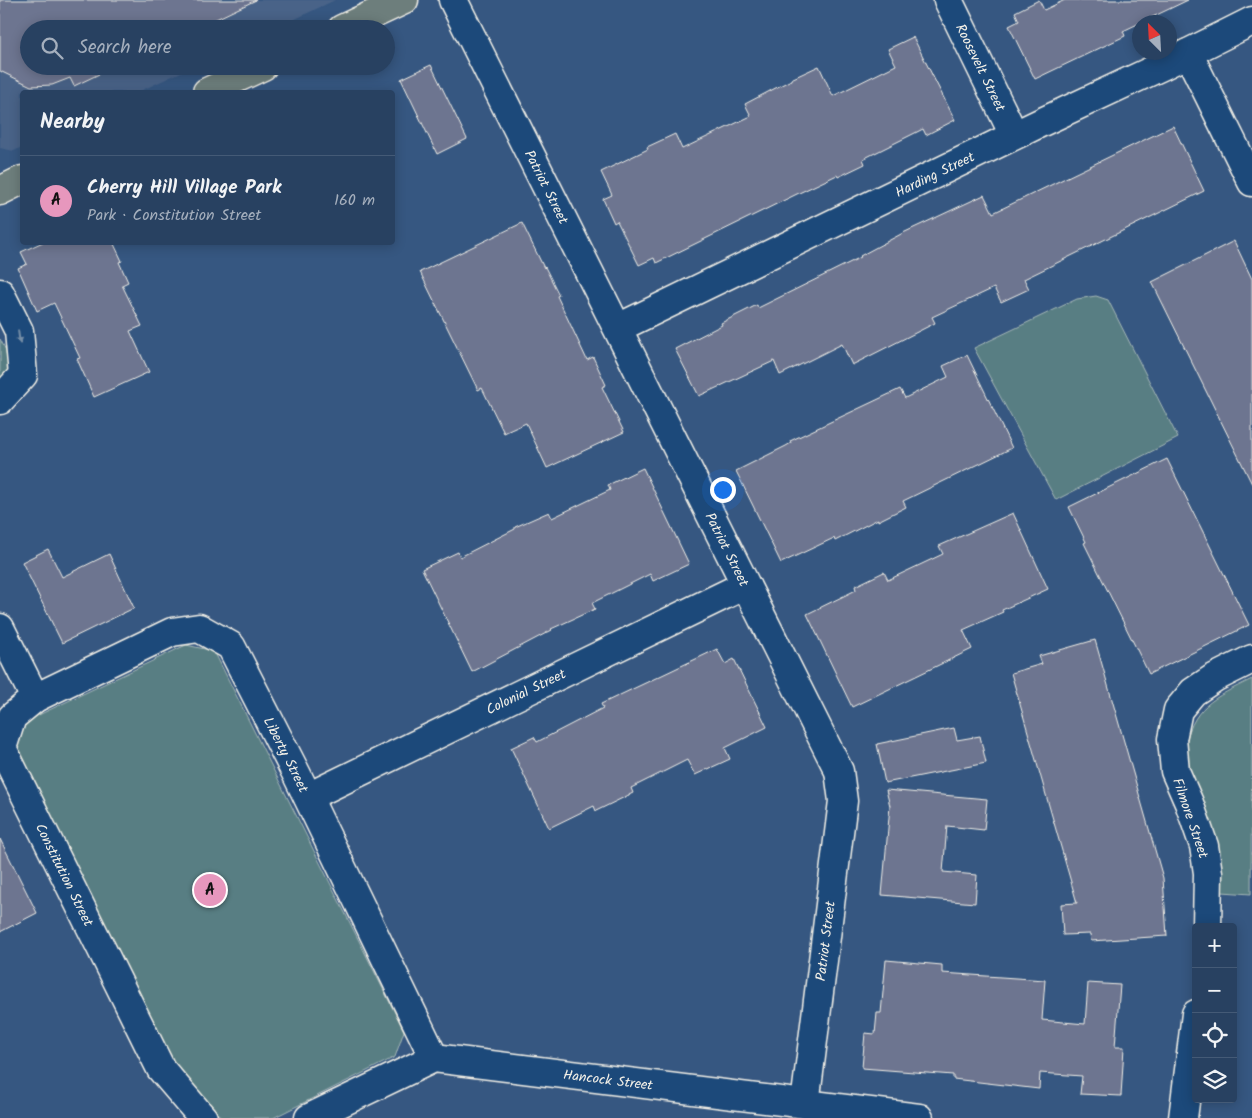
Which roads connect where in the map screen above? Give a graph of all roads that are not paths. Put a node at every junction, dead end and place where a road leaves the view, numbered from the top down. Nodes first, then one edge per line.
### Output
1 (404, 0) edge
2 (453, 0) edge
3 (948, 0) edge
4 (361, 20) edge
5 (1252, 21) edge
6 (1188, 53) junction
7 (243, 75) edge
8 (211, 90) edge
9 (1014, 135) junction
10 (20, 181) edge
11 (1252, 182) edge
12 (0, 191) edge
13 (0, 293) edge
14 (618, 328) junction
15 (0, 400) edge
16 (745, 585) junction
17 (0, 628) edge
18 (1252, 659) edge
19 (34, 698) junction
20 (308, 797) junction
21 (1207, 923) edge
22 (1192, 1046) edge
23 (434, 1058) junction
24 (805, 1104) junction
25 (204, 1118) edge
26 (309, 1118) edge
27 (919, 1118) edge
28 (1183, 1118) edge

1 - 4 main road
2 - 14 street, Patriot Street
3 - 9 street, Roosevelt Street
5 - 6 street, Harding Street
6 - 9 street, Harding Street
6 - 11 street
7 - 8 main road
9 - 14 street, Harding Street
10 - 12 main road
13 -> 15 street
14 - 16 street, Patriot Street
16 - 20 street, Colonial Street
16 - 24 street, Patriot Street
17 - 19 street
18 - 21 street, Filmore Street
19 - 20 street, Liberty Street
19 - 25 street, Constitution Street
20 - 23 street, Liberty Street
22 - 28 street
23 - 24 street, Hancock Street
23 - 26 street
24 - 27 street, Hancock Street

